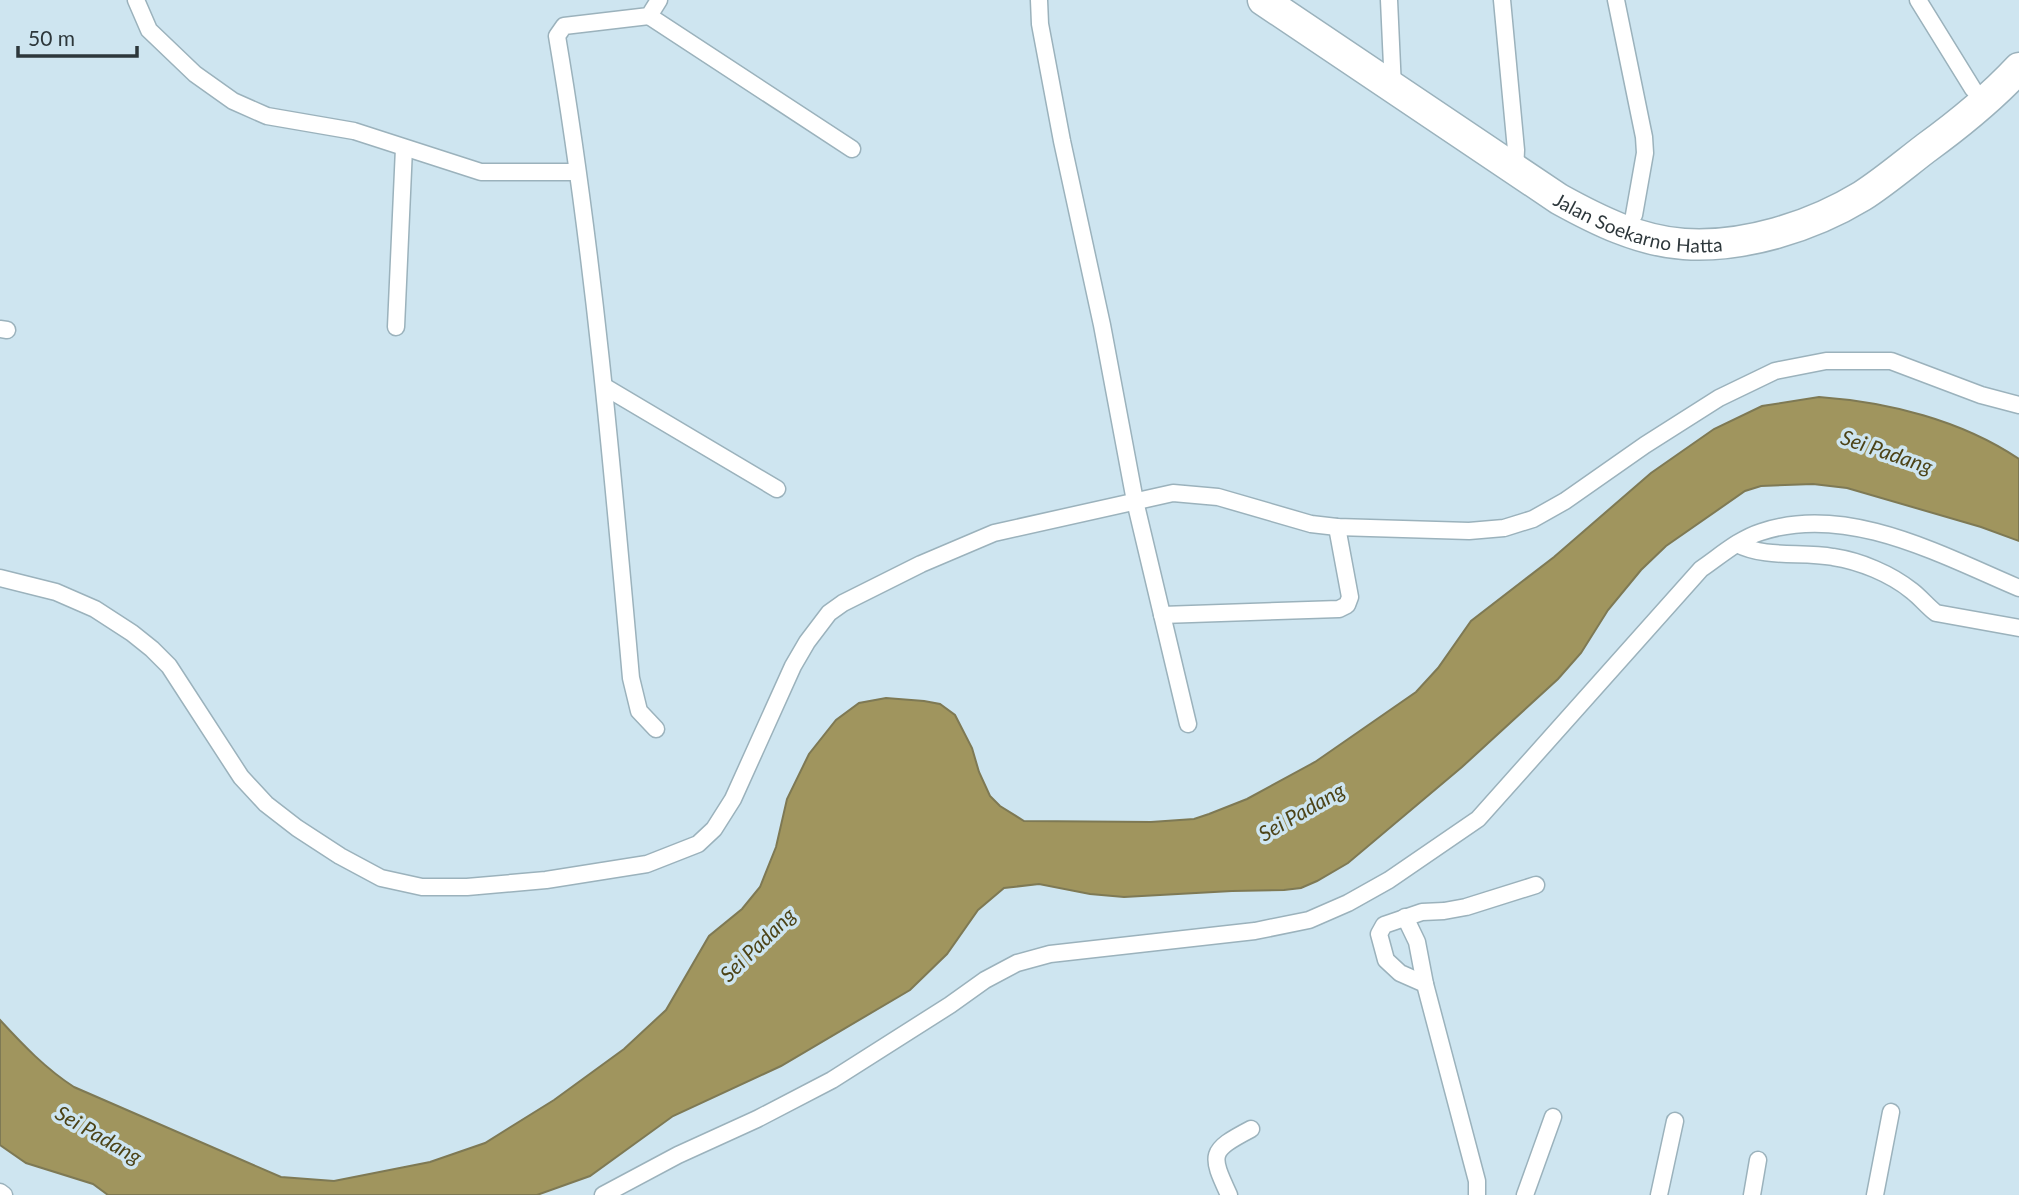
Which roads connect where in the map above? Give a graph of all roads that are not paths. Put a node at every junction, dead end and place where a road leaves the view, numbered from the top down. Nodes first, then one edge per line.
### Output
1 (136, 0) edge
2 (659, 0) edge
3 (1039, 0) edge
4 (1264, 0) edge
5 (1299, 0) edge
6 (1389, 0) edge
7 (1502, 0) edge
8 (1616, 0) edge
9 (1918, 0) edge
10 (649, 16) junction
11 (2019, 60) edge
12 (2019, 68) edge
13 (1392, 77) junction
14 (1973, 89) junction
15 (404, 148) junction
16 (852, 149) dead end
17 (1516, 160) junction
18 (577, 172) junction
19 (1634, 215) junction
20 (396, 327) dead end
21 (605, 387) junction
22 (2019, 405) edge
23 (777, 489) dead end
24 (1135, 501) junction
25 (1337, 527) junction
26 (1738, 544) junction
27 (0, 578) edge
28 (2019, 587) edge
29 (1163, 615) junction
30 (2019, 628) edge
31 (1188, 724) dead end
32 (656, 729) dead end
33 (1536, 885) dead end
34 (1405, 917) junction
35 (1425, 984) junction
36 (1891, 1112) dead end
37 (1553, 1116) dead end
38 (1675, 1121) dead end
39 (1251, 1129) dead end
40 (1758, 1160) dead end
41 (0, 1192) edge
42 (4, 1195) edge
43 (603, 1195) edge
44 (1229, 1195) edge
45 (1477, 1195) edge
46 (1525, 1195) edge
47 (1659, 1195) edge
48 (1752, 1195) edge
49 (1875, 1195) edge

1 - 15 street
2 - 10 street
3 - 24 street
4 - 13 highway, Jalan Soekarno Hatta
5 - 13 highway, Jalan Soekarno Hatta
6 - 13 street
7 - 17 street
8 - 19 street
9 - 14 street
10 - 16 street
10 - 18 street
11 - 14 highway, Jalan Soekarno Hatta
12 - 17 highway, Jalan Soekarno Hatta
13 - 17 highway, Jalan Soekarno Hatta
14 - 19 highway, Jalan Soekarno Hatta
15 - 18 street
15 - 20 street
17 - 19 highway, Jalan Soekarno Hatta
18 - 21 street
21 - 23 street
21 - 32 street
22 - 25 street
24 - 25 street
24 - 27 street
24 - 29 street
25 - 29 street
26 - 28 street
26 - 30 street
26 - 43 street
29 - 31 street
33 - 34 street
34 - 35 street
34 - 35 street
35 - 45 street
36 - 49 street
37 - 46 street
38 - 47 street
39 - 44 street
40 - 48 street
41 - 42 street

